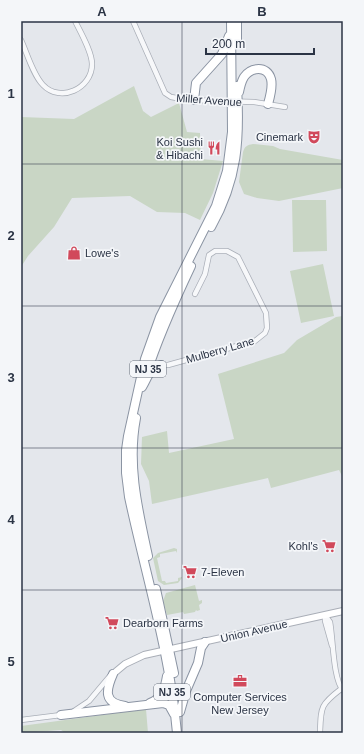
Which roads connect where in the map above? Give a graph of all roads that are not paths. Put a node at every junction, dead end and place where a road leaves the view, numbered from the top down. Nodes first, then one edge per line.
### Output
1 (76, 21) edge
2 (133, 21) edge
3 (237, 21) edge
4 (231, 24) edge
5 (21, 40) edge
6 (236, 99) junction
7 (194, 100) junction
8 (268, 104) junction
9 (285, 107) dead end
10 (195, 294) dead end
11 (157, 342) junction
12 (161, 365) junction
13 (142, 387) junction
14 (343, 611) edge
15 (325, 615) junction
16 (205, 642) junction
17 (195, 644) junction
18 (167, 650) junction
19 (200, 653) junction
20 (168, 669) junction
21 (113, 674) junction
22 (342, 689) edge
23 (142, 706) junction
24 (132, 707) junction
25 (61, 715) junction
26 (178, 715) junction
27 (21, 720) edge
28 (177, 733) edge
29 (182, 733) edge
30 (320, 733) edge

1 - 5 street
2 - 7 street, Miller Avenue
3 - 6 highway, NJ 35
4 - 6 highway, NJ 35
4 - 7 highway
6 - 7 street, Miller Avenue
6 - 8 street, Miller Avenue
6 - 8 highway
6 - 11 highway, NJ 35
6 - 18 highway, NJ 35
8 - 9 street, Miller Avenue
10 - 12 street, Mulberry Lane
11 - 12 highway
11 - 13 highway, NJ 35
12 - 13 highway
13 - 18 highway, NJ 35
14 - 15 street, Union Avenue
15 - 16 street, Union Avenue
15 - 22 street
16 - 17 street, Union Avenue
16 - 19 highway
17 - 18 street, Union Avenue
17 - 19 highway
18 - 20 highway, NJ 35
18 - 21 street
18 - 26 highway, NJ 35
19 - 26 highway
20 - 23 highway
20 - 26 highway, NJ 35
21 - 24 highway
21 - 25 street
22 - 30 street
23 - 24 highway
23 - 26 highway
24 - 25 highway
25 - 27 street
26 - 28 highway, NJ 35
26 - 29 highway, NJ 35

